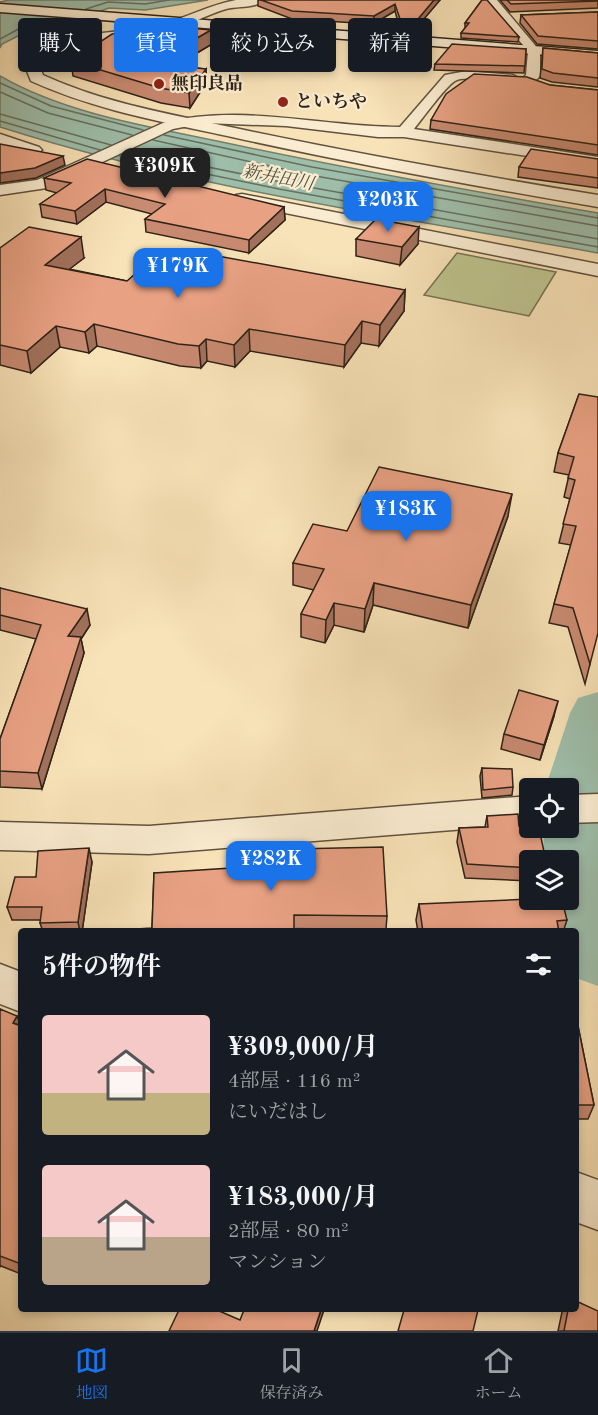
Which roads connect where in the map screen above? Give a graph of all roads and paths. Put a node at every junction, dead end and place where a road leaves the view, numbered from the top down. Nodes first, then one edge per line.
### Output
1 (259, 0) edge
2 (491, 0) edge
3 (0, 1) edge
4 (0, 8) edge
5 (198, 17) junction
6 (114, 18) edge
7 (198, 25) edge
8 (114, 38) edge
9 (531, 47) junction
10 (598, 47) edge
11 (598, 55) edge
12 (528, 80) junction
13 (543, 86) edge
14 (176, 124) junction
15 (404, 132) junction
16 (0, 139) edge
17 (0, 146) edge
18 (46, 153) junction
19 (598, 162) edge
20 (98, 164) junction
21 (0, 190) edge
22 (222, 195) edge
23 (598, 201) edge
24 (598, 270) edge
25 (598, 808) edge
26 (579, 809) edge
27 (519, 811) edge
28 (0, 836) edge
29 (0, 984) edge
30 (18, 991) edge
31 (579, 1198) edge
32 (598, 1205) edge

1 - 5 main road
2 - 9 street
3 - 5 main road
4 - 6 main road
5 - 9 main road
7 - 9 main road
8 - 14 main road
9 - 10 main road
9 - 11 main road
9 - 12 street
12 - 13 street
12 - 15 street
14 - 15 street
14 - 20 street
14 - 23 main road
15 - 19 street
16 - 18 street
17 - 18 street
18 - 20 street
20 - 21 street
22 - 24 street
25 - 26 street
27 - 28 street
29 - 30 main road
31 - 32 main road

